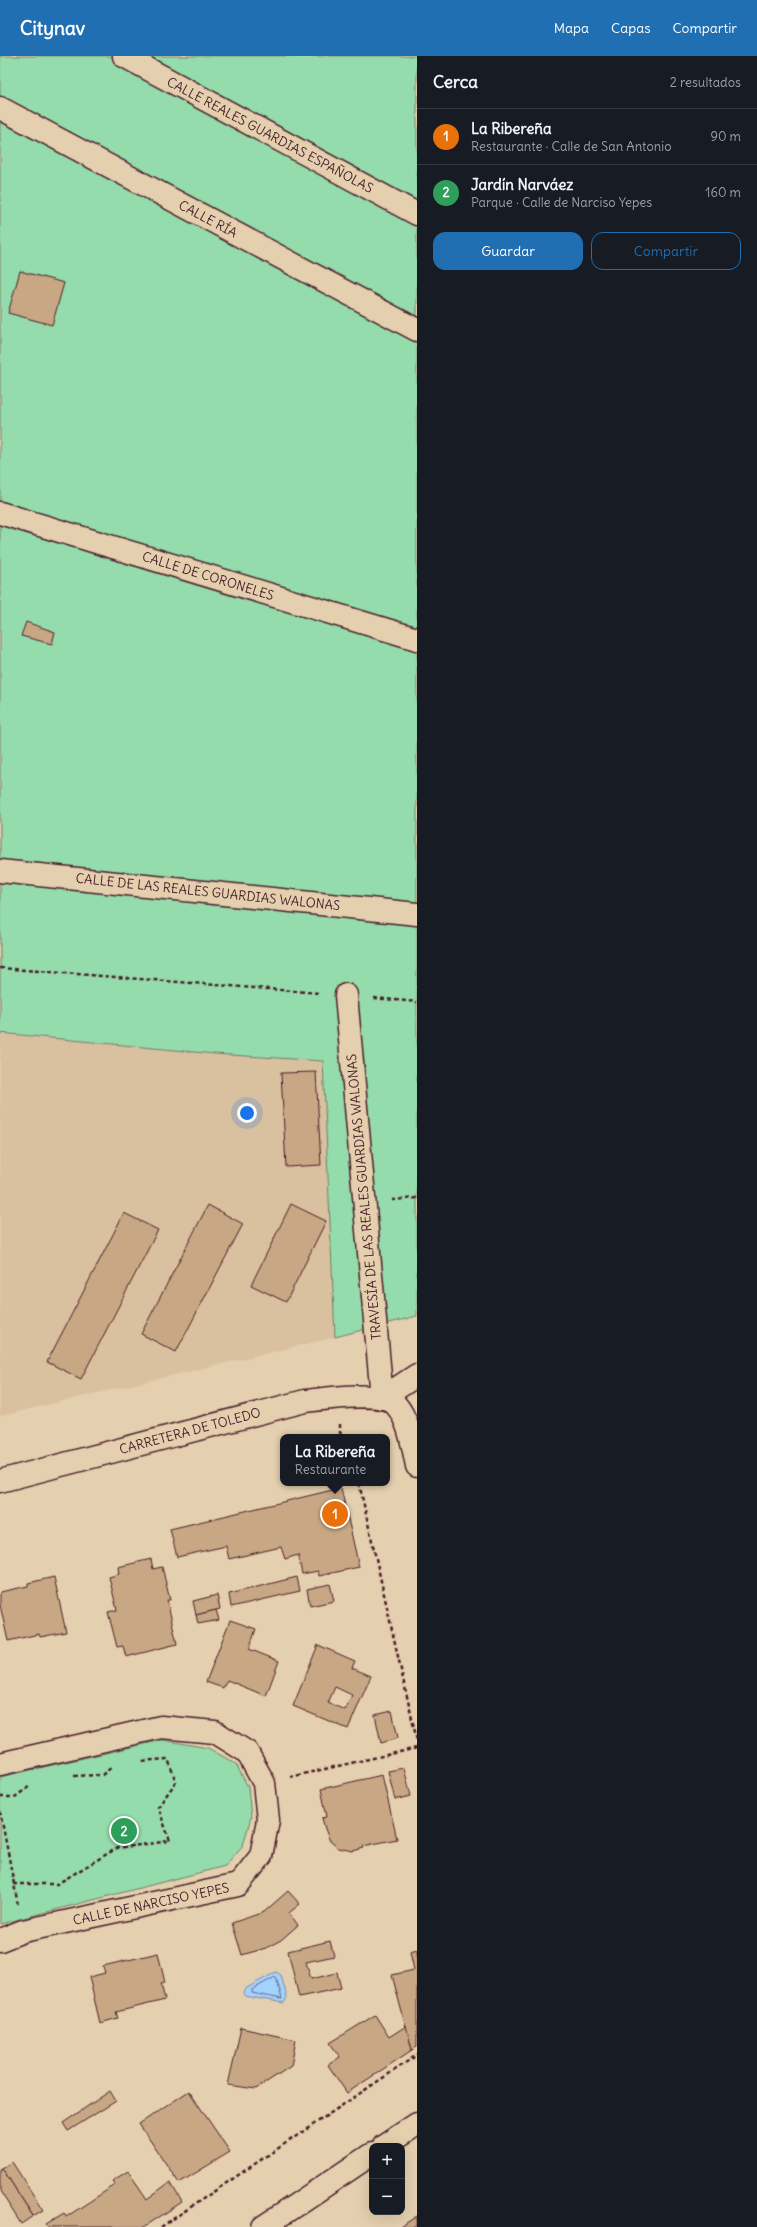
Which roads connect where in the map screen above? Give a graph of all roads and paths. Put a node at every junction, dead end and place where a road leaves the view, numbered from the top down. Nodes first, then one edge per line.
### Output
1 (124, 56) edge
2 (0, 108) edge
3 (417, 214) edge
4 (417, 330) edge
5 (0, 513) edge
6 (417, 640) edge
7 (0, 871) edge
8 (417, 914) edge
9 (0, 968) edge
10 (346, 995) junction
11 (417, 1002) edge
12 (417, 1375) edge
13 (382, 1398) junction
14 (417, 1466) edge
15 (0, 1481) edge
16 (361, 1486) edge
17 (417, 1741) edge
18 (417, 1748) edge
19 (139, 1761) dead end
20 (117, 1763) dead end
21 (0, 1764) edge
22 (72, 1776) dead end
23 (264, 1783) junction
24 (31, 1785) dead end
25 (0, 1797) edge
26 (0, 1811) edge
27 (14, 1884) junction
28 (23, 1931) junction
29 (0, 1940) edge
30 (417, 2055) edge
31 (417, 2124) edge
32 (388, 2143) edge
33 (369, 2156) edge
34 (161, 2227) edge
35 (264, 2227) edge

1 - 3 street, CALLE REALES GUARDIAS ESPAÑOLAS
2 - 4 street, CALLE RÍA
5 - 6 street, CALLE DE CORONELES
7 - 8 street, CALLE DE LAS REALES GUARDIAS WALONAS
9 - 10 path
10 - 11 path
10 - 13 street, TRAVESÍA DE LAS REALES GUARDIAS WALONAS
12 - 13 street
13 - 14 street
13 - 15 street, CARRETERA DE TOLEDO
16 - 17 path
18 - 23 path
19 - 27 path
20 - 22 path
21 - 23 street, CALLE DE NARCISO YEPES
23 - 28 street, CALLE DE NARCISO YEPES
24 - 25 path
26 - 27 path
27 - 28 path
28 - 29 street, CALLE DE NARCISO YEPES
30 - 34 path
31 - 32 street
33 - 35 street

